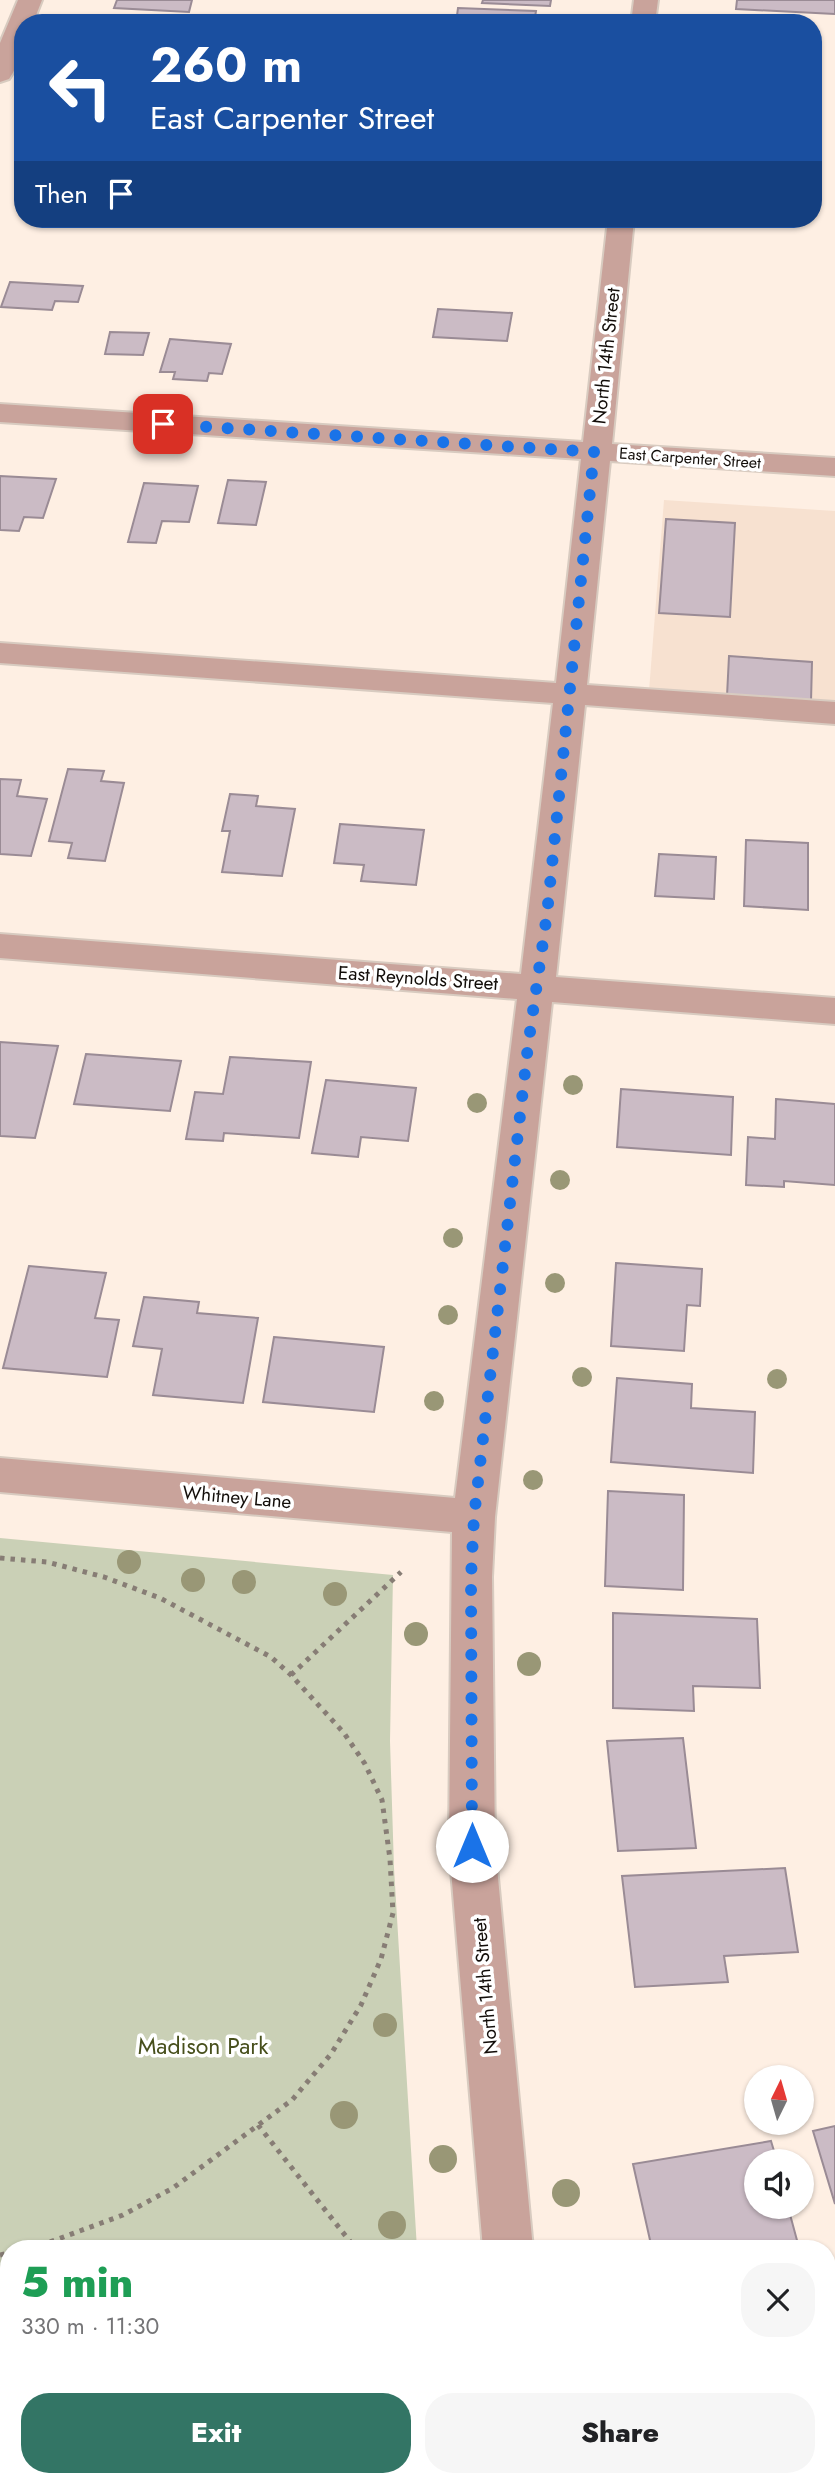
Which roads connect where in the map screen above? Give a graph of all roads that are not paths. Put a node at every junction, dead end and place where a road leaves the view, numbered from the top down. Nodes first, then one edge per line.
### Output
1 (14, 40) edge
2 (0, 75) edge
3 (620, 228) edge
4 (0, 413) edge
5 (594, 452) junction
6 (835, 467) edge
7 (0, 653) edge
8 (569, 695) junction
9 (835, 713) edge
10 (0, 946) edge
11 (536, 987) junction
12 (835, 1011) edge
13 (0, 1475) edge
14 (474, 1517) junction
15 (507, 2240) edge

1 - 2 street
3 - 5 street, North 14th Street
4 - 5 street, East Carpenter Street
5 - 6 street, East Carpenter Street
5 - 8 street, North 14th Street
7 - 8 street
8 - 9 street
8 - 11 street, North 14th Street
10 - 11 street, East Reynolds Street
11 - 12 street, East Reynolds Street
11 - 14 street, North 14th Street
13 - 14 street, Whitney Lane
14 - 15 street, North 14th Street

